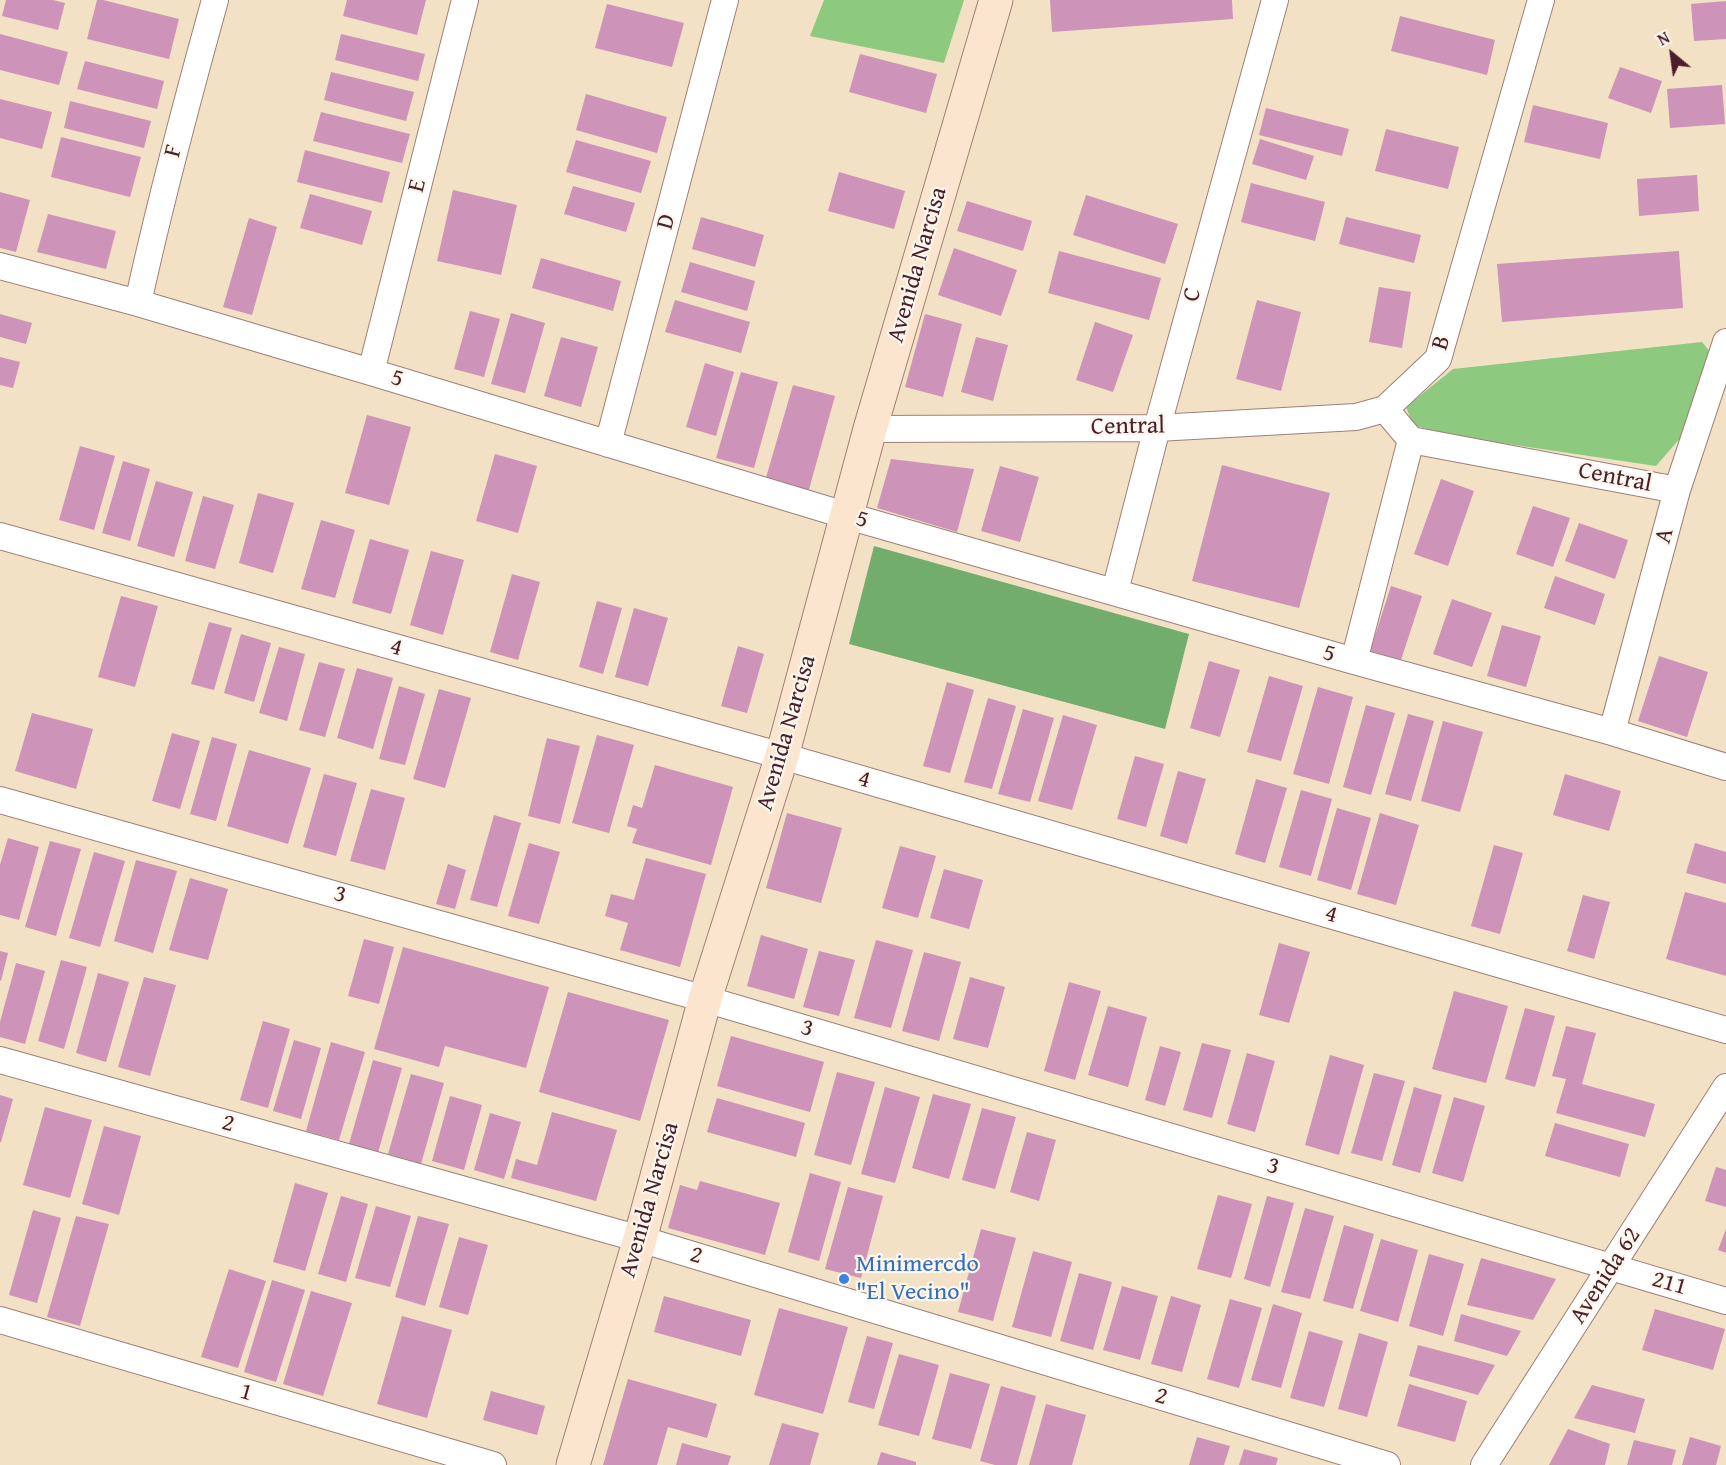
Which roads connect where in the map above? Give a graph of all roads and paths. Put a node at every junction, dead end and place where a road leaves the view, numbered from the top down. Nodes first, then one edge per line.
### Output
1 (215, 0) edge
2 (465, 0) edge
3 (725, 0) edge
4 (996, 0) edge
5 (1275, 0) edge
6 (1541, 0) edge
7 (0, 266) edge
8 (138, 303) junction
9 (1725, 352) edge
10 (371, 372) junction
11 (1385, 409) junction
12 (1157, 428) junction
13 (870, 429) junction
14 (1410, 440) junction
15 (608, 444) junction
16 (1677, 490) junction
17 (848, 516) junction
18 (0, 536) edge
19 (1115, 591) junction
20 (1354, 661) junction
21 (1612, 732) junction
22 (782, 756) junction
23 (1726, 767) edge
24 (0, 800) edge
25 (705, 999) junction
26 (1726, 1030) edge
27 (0, 1060) edge
28 (1726, 1087) edge
29 (640, 1239) junction
30 (1612, 1268) junction
31 (1726, 1301) edge
32 (0, 1320) edge
33 (493, 1465) edge
34 (573, 1465) edge
35 (1387, 1465) edge
36 (1484, 1465) edge

1 - 8 street, F
2 - 10 street, E
3 - 15 street, D
4 - 13 street, Avenida Narcisa
5 - 12 street, C
6 - 11 street, B
7 - 8 street, 5
8 - 10 street, 5
9 - 16 street, A
10 - 15 street, 5
11 - 12 street, Central
11 - 14 street
12 - 13 street, Central
12 - 19 street, C
13 - 17 street, Avenida Narcisa
14 - 16 street, Central
14 - 20 street
15 - 17 street, 5
16 - 21 street, A
17 - 19 street, 5
17 - 22 street, Avenida Narcisa
18 - 22 street, 4
19 - 20 street, 5
20 - 21 street, 5
21 - 23 street, 5
22 - 25 street, Avenida Narcisa
22 - 26 street, 4
24 - 25 street, 3
25 - 29 street, Avenida Narcisa
25 - 30 street, 3
27 - 29 street, 2
28 - 30 street, Avenida 62
29 - 34 street, Avenida Narcisa
29 - 35 street, 2
30 - 31 street, 211
30 - 36 street, Avenida 62
32 - 33 street, 1

